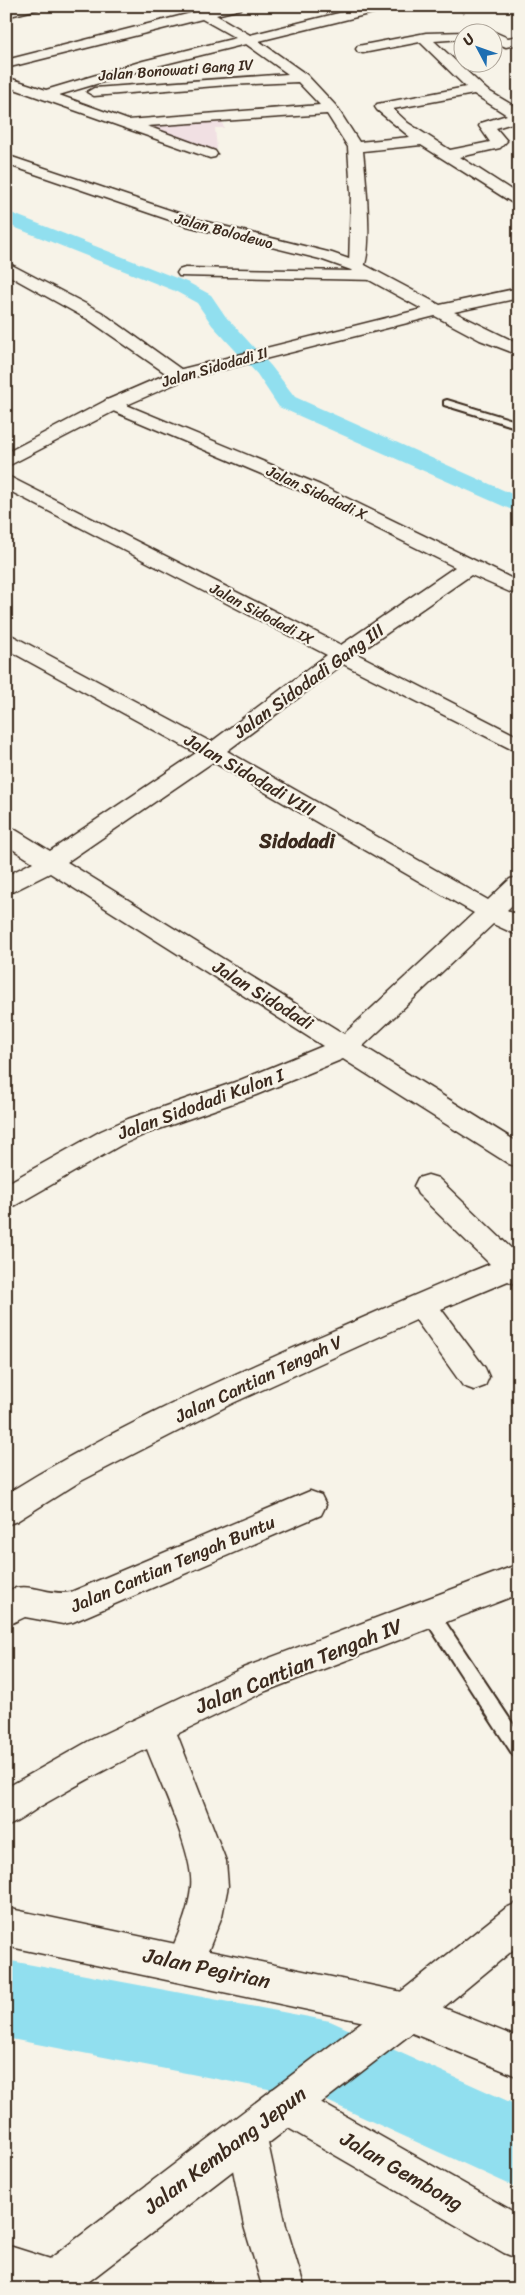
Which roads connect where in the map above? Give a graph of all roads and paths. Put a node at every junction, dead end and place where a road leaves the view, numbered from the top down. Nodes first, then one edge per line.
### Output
1 (33, 6) edge
2 (236, 6) edge
3 (384, 6) edge
4 (6, 13) edge
5 (204, 14) junction
6 (519, 31) edge
7 (502, 33) edge
8 (452, 36) edge
9 (424, 38) junction
10 (249, 40) junction
11 (512, 42) edge
12 (363, 49) dead end
13 (519, 52) edge
14 (6, 64) edge
15 (302, 78) junction
16 (6, 81) edge
17 (477, 89) junction
18 (49, 96) junction
19 (331, 109) junction
20 (519, 115) edge
21 (124, 124) junction
22 (423, 140) junction
23 (355, 147) junction
24 (210, 154) dead end
25 (448, 155) junction
26 (6, 159) edge
27 (518, 201) edge
28 (6, 268) edge
29 (364, 272) junction
30 (186, 273) dead end
31 (519, 293) edge
32 (438, 310) junction
33 (519, 350) edge
34 (180, 375) junction
35 (447, 403) dead end
36 (112, 404) junction
37 (519, 425) edge
38 (6, 461) edge
39 (6, 481) edge
40 (469, 567) junction
41 (519, 590) edge
42 (6, 640) edge
43 (341, 655) junction
44 (519, 746) edge
45 (212, 752) junction
46 (6, 834) edge
47 (49, 863) junction
48 (519, 885) edge
49 (6, 887) edge
50 (491, 911) junction
51 (519, 928) edge
52 (346, 1047) junction
53 (519, 1157) edge
54 (428, 1186) dead end
55 (6, 1197) edge
56 (517, 1268) edge
57 (421, 1304) junction
58 (474, 1377) dead end
59 (310, 1505) dead end
60 (6, 1511) edge
61 (519, 1579) edge
62 (6, 1611) edge
63 (430, 1613) junction
64 (156, 1726) junction
65 (519, 1748) edge
66 (6, 1809) edge
67 (519, 1921) edge
68 (6, 1926) edge
69 (185, 1963) junction
70 (407, 2012) junction
71 (519, 2058) edge
72 (285, 2104) junction
73 (246, 2134) junction
74 (519, 2238) edge
75 (6, 2266) edge
76 (59, 2286) edge
77 (284, 2289) edge

1 - 4 street
2 - 5 street
3 - 10 street
5 - 10 street
5 - 14 street
6 - 7 street
8 - 9 street
9 - 12 street
9 - 17 street
10 - 15 street
10 - 18 street
11 - 13 street
15 - 18 street, Jalan Bonowati Gang IV
15 - 19 street
16 - 18 street
17 - 20 street
17 - 22 street
18 - 21 street
19 - 21 street
19 - 23 street
20 - 25 street
21 - 24 street
22 - 23 street
22 - 25 street
23 - 29 street
25 - 27 street
26 - 29 street, Jalan Bolodewo
28 - 34 street
29 - 30 street
29 - 32 street, Jalan Bolodewo
31 - 32 street, Jalan Sidodadi II
32 - 33 street, Jalan Bolodewo
32 - 34 street, Jalan Sidodadi II
34 - 36 street, Jalan Sidodadi II
35 - 37 lane
36 - 38 street, Jalan Sidodadi II
36 - 40 street, Jalan Sidodadi X
39 - 43 street, Jalan Sidodadi IX
40 - 41 street, Jalan Sidodadi X
40 - 43 street, Jalan Sidodadi Gang III
42 - 45 street, Jalan Sidodadi VIII
43 - 44 street, Jalan Sidodadi IX
43 - 45 street, Jalan Sidodadi Gang III
45 - 47 street, Jalan Sidodadi Gang III
45 - 50 street, Jalan Sidodadi VIII
46 - 47 street, Jalan Sidodadi
47 - 49 street, Jalan Sidodadi Gang III
47 - 52 street, Jalan Sidodadi
48 - 50 street
50 - 51 street, Jalan Sidodadi VIII
50 - 52 street
52 - 53 street, Jalan Sidodadi
52 - 55 street, Jalan Sidodadi Kulon I
54 - 56 street
56 - 57 street, Jalan Cantian Tengah V
57 - 58 street
57 - 60 street, Jalan Cantian Tengah V
59 - 62 street, Jalan Cantian Tengah Buntu
61 - 63 street, Jalan Cantian Tengah IV
63 - 64 street, Jalan Cantian Tengah IV
63 - 65 lane
64 - 66 street, Jalan Cantian Tengah IV
64 - 69 street
67 - 70 street, Jalan Kembang Jepun
68 - 69 street, Jalan Pegirian
69 - 70 street, Jalan Pegirian
70 - 71 street, Jalan Pegirian
70 - 72 street, Jalan Kembang Jepun
72 - 73 street, Jalan Kembang Jepun
72 - 74 street, Jalan Gembong
73 - 76 street, Jalan Kembang Jepun
73 - 77 street
75 - 76 street

